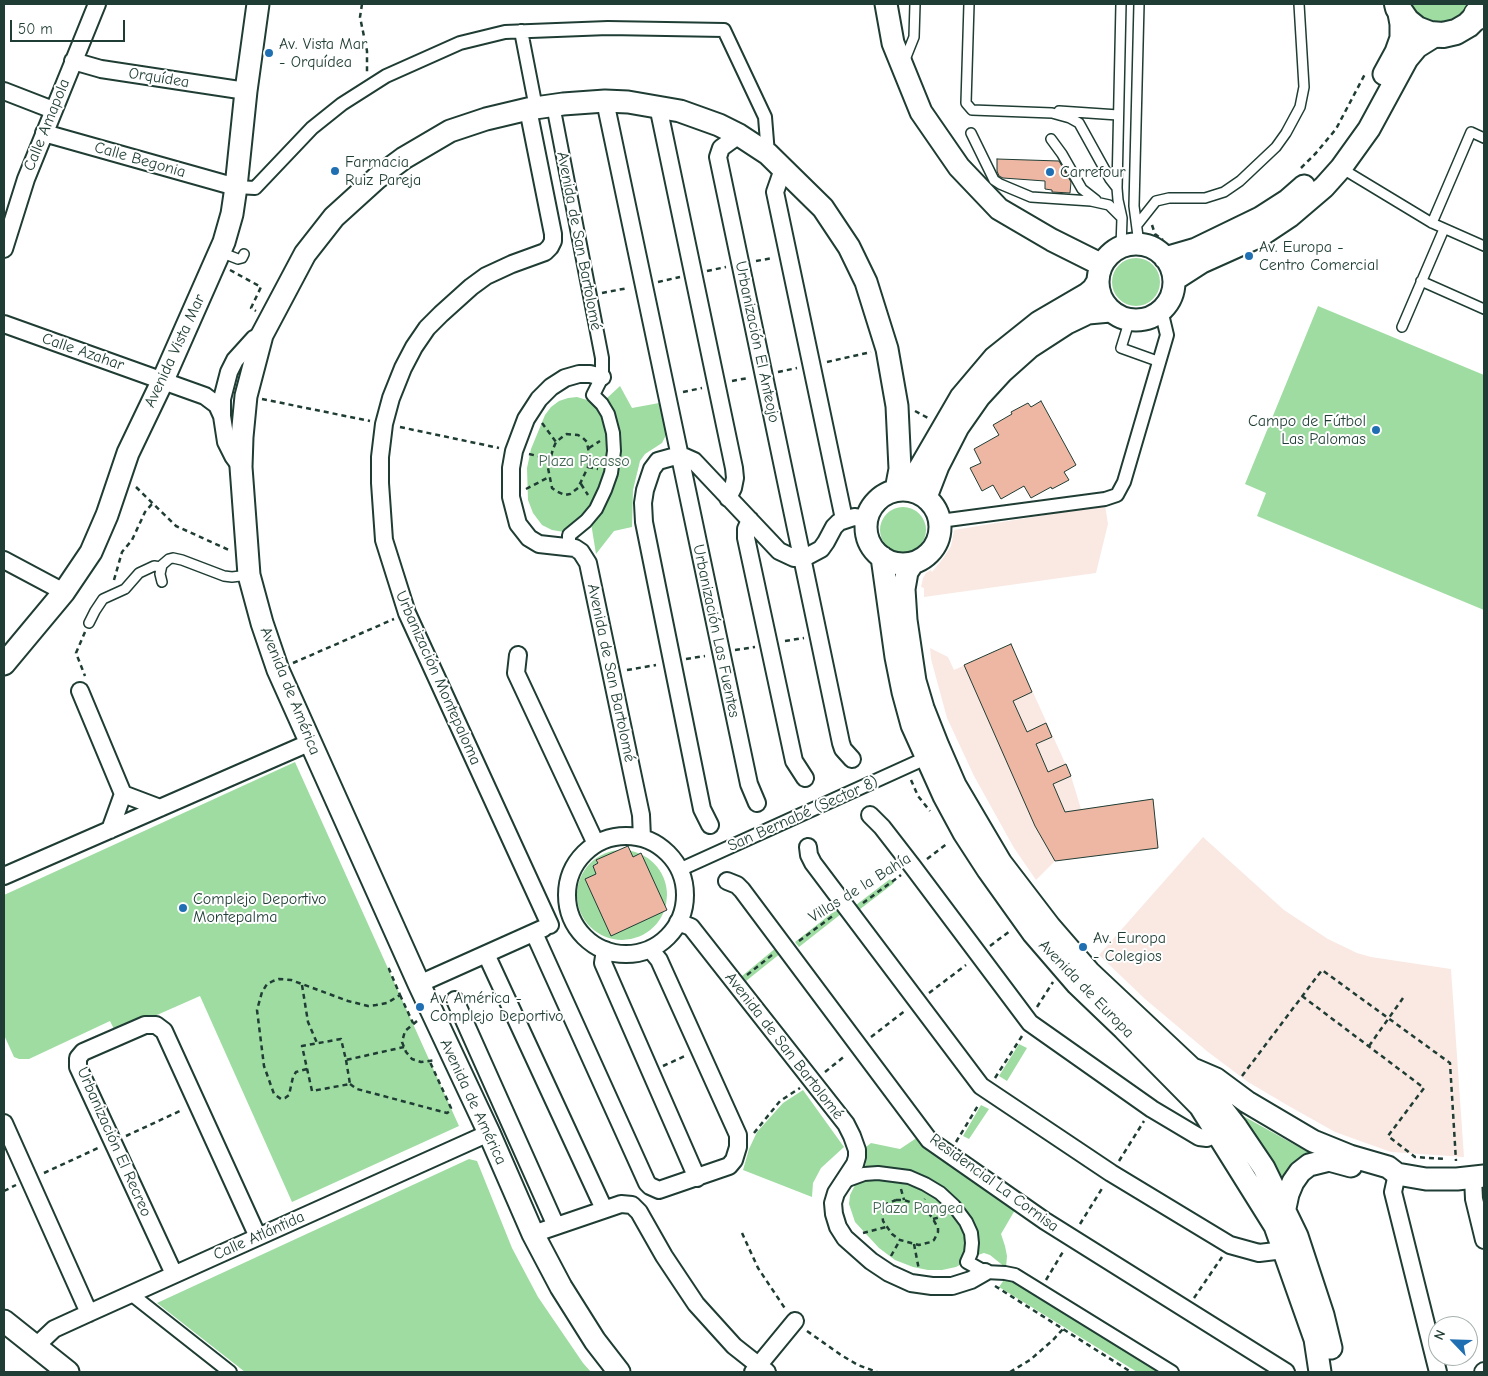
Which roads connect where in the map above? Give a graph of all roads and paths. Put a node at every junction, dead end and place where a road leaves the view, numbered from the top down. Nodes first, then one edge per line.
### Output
1 (97, 4) edge
2 (258, 4) edge
3 (362, 4) edge
4 (886, 4) edge
5 (915, 4) edge
6 (969, 4) edge
7 (1121, 4) edge
8 (1139, 4) edge
9 (1300, 4) edge
10 (1397, 6) edge
11 (1482, 11) edge
12 (520, 31) junction
13 (1443, 35) junction
14 (72, 61) junction
15 (902, 66) junction
16 (1119, 81) junction
17 (1137, 81) junction
18 (373, 84) junction
19 (246, 91) junction
20 (4, 92) edge
21 (605, 101) junction
22 (658, 106) junction
23 (539, 107) junction
24 (53, 110) junction
25 (1052, 113) junction
26 (1118, 115) junction
27 (44, 133) junction
28 (971, 133) dead end
29 (739, 135) junction
30 (1484, 138) edge
31 (1051, 139) dead end
32 (775, 162) junction
33 (1341, 168) junction
34 (236, 187) junction
35 (1117, 188) junction
36 (1102, 204) junction
37 (1122, 218) junction
38 (1432, 223) junction
39 (1444, 229) junction
40 (1132, 239) junction
41 (1484, 246) edge
42 (4, 249) edge
43 (244, 254) dead end
44 (218, 257) junction
45 (1165, 258) junction
46 (1100, 273) junction
47 (1174, 280) junction
48 (1421, 281) junction
49 (1484, 309) edge
50 (1161, 310) junction
51 (1110, 311) junction
52 (1130, 319) junction
53 (4, 324) edge
54 (267, 327) junction
55 (1402, 328) dead end
56 (1160, 362) junction
57 (602, 377) junction
58 (163, 380) junction
59 (226, 385) junction
60 (205, 396) junction
61 (532, 409) junction
62 (222, 416) junction
63 (898, 430) junction
64 (556, 442) junction
65 (931, 447) junction
66 (680, 457) junction
67 (241, 467) junction
68 (549, 477) junction
69 (118, 480) junction
70 (910, 493) junction
71 (511, 497) junction
72 (728, 498) junction
73 (152, 503) junction
74 (844, 519) junction
75 (867, 519) junction
76 (750, 520) junction
77 (940, 521) junction
78 (569, 547) junction
79 (802, 558) junction
80 (882, 558) junction
81 (4, 560) edge
82 (913, 563) junction
83 (248, 566) junction
84 (161, 567) junction
85 (162, 582) dead end
86 (64, 592) junction
87 (103, 599) junction
88 (406, 613) junction
89 (89, 623) joint
90 (518, 655) dead end
91 (4, 664) edge
92 (278, 670) junction
93 (80, 691) joint
94 (311, 742) junction
95 (926, 758) junction
96 (852, 759) dead end
97 (906, 767) junction
98 (805, 778) dead end
99 (123, 794) junction
100 (757, 803) dead end
101 (160, 808) junction
102 (870, 815) dead end
103 (935, 818) dead end
104 (710, 825) dead end
105 (110, 830) junction
106 (642, 838) junction
107 (952, 840) dead end
108 (596, 844) junction
109 (808, 847) dead end
110 (913, 867) junction
111 (679, 870) junction
112 (4, 876) edge
113 (727, 881) dead end
114 (567, 886) junction
115 (845, 906) junction
116 (678, 922) junction
117 (550, 925) junction
118 (1014, 929) dead end
119 (534, 932) junction
120 (585, 938) junction
121 (785, 946) junction
122 (650, 949) junction
123 (605, 950) junction
124 (486, 954) junction
125 (978, 956) junction
126 (410, 961) junction
127 (1055, 979) dead end
128 (419, 984) junction
129 (736, 984) junction
130 (302, 985) junction
131 (400, 995) junction
132 (1302, 996) junction
133 (1403, 998) dead end
134 (454, 1000) dead end
135 (918, 1002) junction
136 (432, 1014) junction
137 (1389, 1018) junction
138 (413, 1023) junction
139 (1030, 1023) junction
140 (317, 1043) junction
141 (859, 1046) junction
142 (1369, 1046) junction
143 (404, 1047) junction
144 (700, 1050) junction
145 (452, 1054) junction
146 (346, 1060) junction
147 (430, 1062) junction
148 (1190, 1067) junction
149 (307, 1069) junction
150 (650, 1071) junction
151 (812, 1082) junction
152 (350, 1084) junction
153 (987, 1090) junction
154 (1231, 1091) junction
155 (4, 1123) edge
156 (489, 1133) junction
157 (1218, 1133) junction
158 (738, 1147) junction
159 (952, 1156) junction
160 (1468, 1173) edge
161 (1397, 1174) junction
162 (697, 1178) junction
163 (842, 1182) junction
164 (1285, 1208) junction
165 (604, 1209) junction
166 (556, 1226) junction
167 (886, 1227) junction
168 (534, 1234) junction
169 (258, 1238) junction
170 (845, 1238) junction
171 (1071, 1238) junction
172 (1484, 1240) edge
173 (914, 1244) junction
174 (1230, 1245) junction
175 (1284, 1250) junction
176 (984, 1272) junction
177 (174, 1274) junction
178 (922, 1284) junction
179 (1039, 1291) junction
180 (131, 1294) junction
181 (1186, 1310) junction
182 (90, 1313) junction
183 (4, 1321) edge
184 (795, 1321) dead end
185 (1063, 1329) junction
186 (35, 1347) junction
187 (759, 1370) edge
188 (68, 1372) edge
189 (230, 1372) edge
190 (619, 1372) edge
191 (1010, 1372) edge
192 (1131, 1372) edge
193 (1172, 1372) edge
194 (1286, 1372) edge
195 (1320, 1372) edge
196 (1335, 1372) edge
197 (1438, 1372) edge

1 - 14 street, Calle Amapola
2 - 19 street, Avenida Vista Mar
3 - 18 path
4 - 15 street
5 - 15 lane
6 - 25 lane
7 - 16 lane
8 - 17 lane
9 - 40 lane
10 - 13 main road
10 - 45 street
11 - 13 main road
12 - 18 street
12 - 23 street, Avenida de San Bartolomé
12 - 32 street
13 - 33 street
14 - 19 street, Orquídea
14 - 24 street, Calle Amapola
15 - 46 street
16 - 17 lane
16 - 26 lane
17 - 40 lane
18 - 34 street
19 - 34 street, Avenida Vista Mar
20 - 24 street
21 - 22 street, Avenida de América
21 - 23 street, Avenida de América
21 - 66 street
22 - 29 street, Avenida de América
22 - 72 street
23 - 54 street, Avenida de América
23 - 57 street, Avenida de San Bartolomé
23 - 88 street, Urbanización Montepaloma
24 - 27 street, Calle Amapola
25 - 26 lane
25 - 35 lane
26 - 35 lane
27 - 34 street, Calle Begonia
27 - 42 street, Calle Amapola
28 - 36 lane
29 - 32 street, Avenida de América
29 - 79 street, Urbanización El Anteojo
30 - 38 lane
31 - 36 lane
32 - 63 street, Avenida de América
32 - 74 street
33 - 38 lane
33 - 47 street
34 - 44 street, Avenida Vista Mar
35 - 37 lane
36 - 37 lane
37 - 40 lane
38 - 39 lane
39 - 41 lane
39 - 48 lane
40 - 45 street
40 - 46 street
43 - 44 lane
44 - 54 path
44 - 58 street, Avenida Vista Mar
45 - 47 street
46 - 51 street
46 - 65 street
47 - 50 street
48 - 49 lane
48 - 55 lane
50 - 52 street
50 - 56 street
51 - 52 street
51 - 70 street
52 - 56 lane
53 - 58 street, Calle Azahar
54 - 59 street
54 - 67 street, Avenida de América
56 - 77 street
57 - 61 street
57 - 78 street, Avenida de San Bartolomé
58 - 60 street
58 - 69 street, Avenida Vista Mar
59 - 60 street
59 - 62 street
60 - 62 street
61 - 64 path
61 - 71 street
62 - 67 street
63 - 65 street
63 - 70 street, Avenida de América
64 - 68 path
64 - 68 path
65 - 70 street
66 - 72 street
66 - 100 street, Urbanización Las Fuentes
66 - 104 street
67 - 83 street, Avenida de América
68 - 71 path
69 - 73 path
69 - 86 street, Avenida Vista Mar
70 - 75 street
70 - 77 street
71 - 78 street
72 - 76 street
73 - 83 path
73 - 87 path
74 - 75 street
74 - 79 street
75 - 80 street
76 - 79 street
76 - 98 street
77 - 82 street
78 - 106 street, Avenida de San Bartolomé
79 - 96 street
80 - 82 street
80 - 95 street, Avenida de Europa
81 - 86 street
82 - 148 street, Avenida de Europa
83 - 84 lane
83 - 92 street, Avenida de América
84 - 85 lane
84 - 87 lane
86 - 91 street, Avenida Vista Mar
87 - 89 lane
88 - 92 path
88 - 117 street, Urbanización Montepaloma
89 - 93 path
90 - 108 street
92 - 94 street, Avenida de América
93 - 99 street
94 - 101 street
94 - 126 street, Avenida de América
95 - 97 street, San Bernabé (Sector 8)
95 - 157 street, Avenida de Europa
97 - 103 path
97 - 111 street, San Bernabé (Sector 8)
99 - 101 street
99 - 105 street
101 - 105 street
102 - 110 street
105 - 112 street
106 - 108 street
106 - 111 street
107 - 110 path, Villas de la Bahía
108 - 114 street
109 - 115 street
110 - 115 path, Villas de la Bahía
110 - 125 street
111 - 116 street
113 - 121 street, Residencial La Cornisa
114 - 117 street
114 - 120 street
115 - 121 path, Villas de la Bahía
115 - 135 street
116 - 122 street
116 - 129 street, Avenida de San Bartolomé
117 - 119 street
117 - 120 street
118 - 125 path
119 - 124 street
119 - 162 street
120 - 123 street
121 - 129 path, Villas de la Bahía
121 - 141 street, Residencial La Cornisa
122 - 123 street
122 - 144 street
123 - 150 street
124 - 128 street
124 - 165 street
125 - 135 path
125 - 139 street
126 - 128 street, Avenida de América
126 - 131 path
127 - 139 path
128 - 136 street, Avenida de América
129 - 151 street, Avenida de San Bartolomé
130 - 131 path
130 - 140 path
130 - 149 path
131 - 138 path
132 - 137 path
132 - 142 path
132 - 154 path
133 - 137 path
134 - 166 street
135 - 141 path
135 - 153 street
136 - 138 path
136 - 145 street, Avenida de América
137 - 142 path
137 - 160 path
138 - 143 path
139 - 153 path
139 - 157 street
140 - 146 path
140 - 149 path
141 - 151 path
141 - 159 street, Residencial La Cornisa
142 - 160 path
143 - 146 path
143 - 147 path
144 - 150 path
144 - 158 street
145 - 147 path
145 - 156 street, Avenida de América
146 - 152 path
147 - 152 path
148 - 154 street
148 - 164 street, Avenida de Europa
149 - 152 path
150 - 162 street
151 - 158 path
151 - 163 street, Avenida de San Bartolomé
153 - 159 path
153 - 174 street
154 - 161 street
155 - 182 street
156 - 168 street, Avenida de América
156 - 169 street, Calle Atlántida
157 - 175 street, Avenida de Europa
158 - 162 street
159 - 171 street, Residencial La Cornisa
160 - 161 street
160 - 172 street
161 - 164 street
161 - 197 street
163 - 170 street, Avenida de San Bartolomé
163 - 176 street
164 - 196 street, Avenida de Europa
165 - 166 street
165 - 187 street
166 - 168 street
167 - 170 path
167 - 173 path
167 - 173 path
168 - 190 street, Avenida de América
169 - 177 street, Calle Atlántida
169 - 177 street, Urbanización El Recreo
170 - 178 street, Avenida de San Bartolomé
171 - 179 path
171 - 181 street, Residencial La Cornisa
173 - 178 path
174 - 175 street
174 - 181 path
175 - 195 street, Avenida de Europa
176 - 178 street, Avenida de San Bartolomé
176 - 179 street
176 - 185 path
177 - 180 street, Calle Atlántida
179 - 193 street
180 - 182 street, Calle Atlántida
180 - 189 street
181 - 194 street, Residencial La Cornisa
182 - 186 street, Calle Atlántida
183 - 186 street
184 - 187 street
185 - 191 path
185 - 192 path
186 - 188 street

